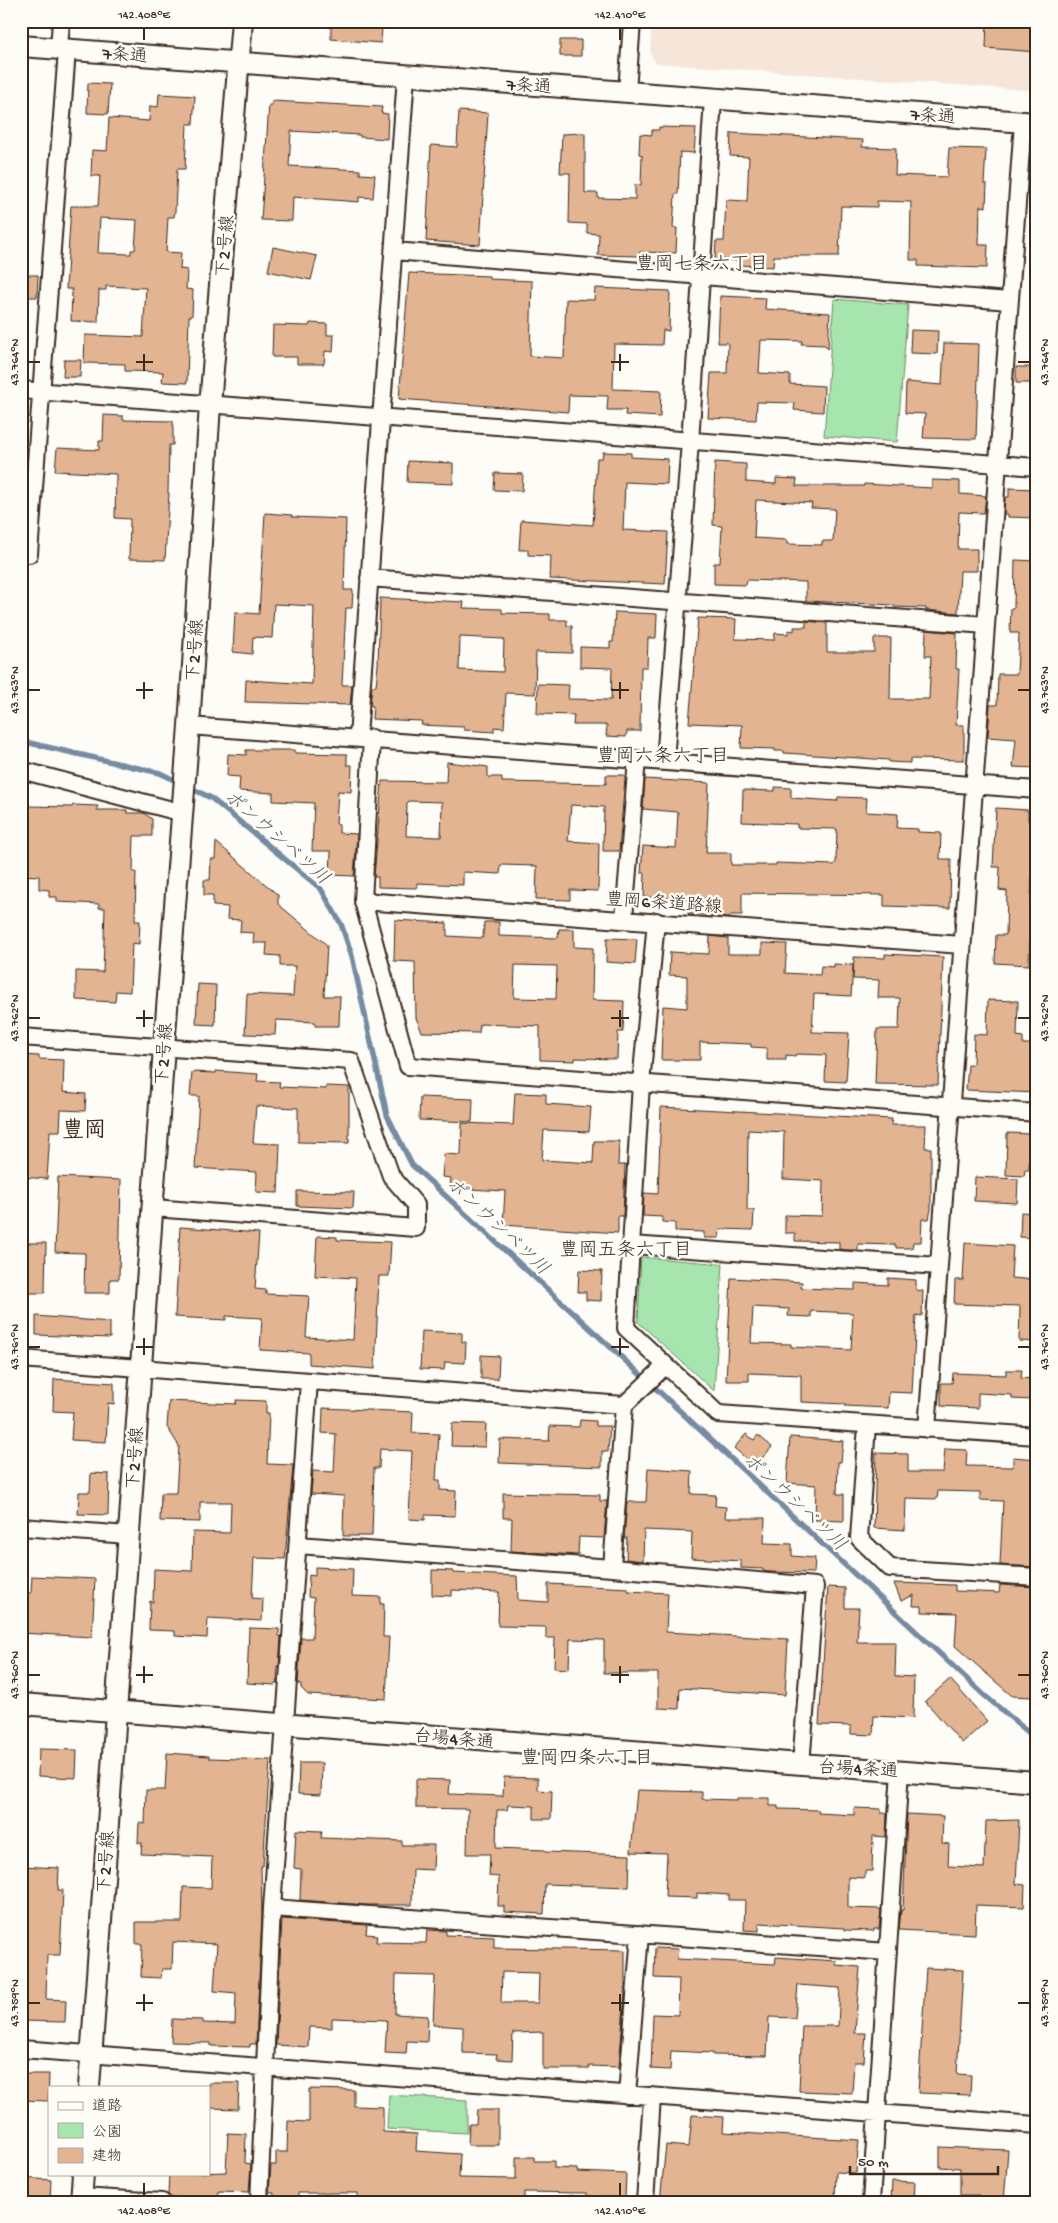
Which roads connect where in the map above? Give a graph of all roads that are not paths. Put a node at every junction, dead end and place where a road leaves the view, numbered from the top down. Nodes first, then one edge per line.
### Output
1 (61, 21) edge
2 (242, 21) edge
3 (632, 21) edge
4 (21, 46) edge
5 (63, 50) junction
6 (239, 63) junction
7 (406, 76) junction
8 (627, 92) junction
9 (714, 99) junction
10 (1030, 122) edge
11 (394, 251) junction
12 (701, 276) junction
13 (1009, 301) junction
14 (21, 390) edge
15 (42, 392) junction
16 (210, 405) junction
17 (380, 417) junction
18 (690, 442) junction
19 (998, 464) junction
20 (1037, 467) edge
21 (21, 553) edge
22 (369, 578) junction
23 (678, 601) junction
24 (986, 625) junction
25 (189, 726) junction
26 (365, 738) junction
27 (637, 759) junction
28 (665, 761) junction
29 (21, 770) edge
30 (974, 785) junction
31 (1037, 790) edge
32 (183, 806) junction
33 (362, 901) junction
34 (624, 919) junction
35 (656, 921) junction
36 (962, 945) junction
37 (21, 1036) edge
38 (164, 1047) junction
39 (641, 1084) junction
40 (950, 1107) junction
41 (1037, 1114) edge
42 (153, 1208) junction
43 (631, 1244) junction
44 (939, 1266) junction
45 (21, 1359) edge
46 (141, 1367) junction
47 (660, 1370) junction
48 (310, 1381) junction
49 (629, 1400) junction
50 (867, 1425) junction
51 (927, 1429) junction
52 (1037, 1436) edge
53 (21, 1527) edge
54 (128, 1535) junction
55 (298, 1545) junction
56 (612, 1568) junction
57 (1037, 1576) edge
58 (21, 1704) edge
59 (115, 1712) junction
60 (286, 1724) junction
61 (801, 1765) junction
62 (900, 1771) junction
63 (1037, 1782) edge
64 (272, 1908) junction
65 (640, 1934) junction
66 (888, 1952) junction
67 (21, 2049) edge
68 (91, 2054) junction
69 (264, 2068) junction
70 (89, 2086) edge
71 (627, 2095) junction
72 (652, 2097) junction
73 (878, 2112) junction
74 (1037, 2125) edge
75 (83, 2176) edge
76 (81, 2199) edge
77 (162, 2202) edge
78 (259, 2202) edge
79 (645, 2202) edge
80 (872, 2202) edge

1 - 5 street
2 - 6 street, 下2号線
3 - 8 street
4 - 5 street, 7条通
5 - 6 street, 7条通
5 - 15 street
6 - 7 street, 7条通
6 - 16 street, 下2号線
7 - 8 street, 7条通
7 - 11 street
8 - 9 street, 7条通
9 - 10 street, 7条通
9 - 12 street
10 - 13 street
11 - 12 street
11 - 17 street
12 - 13 street
12 - 18 street
13 - 19 street
14 - 15 street
15 - 16 street
15 - 21 street
16 - 17 street
16 - 25 street, 下2号線
17 - 18 street
17 - 22 street
18 - 19 street
18 - 23 street
19 - 20 street
19 - 24 street
22 - 23 street
22 - 26 street
23 - 24 street
23 - 28 street
24 - 30 street
25 - 26 street
25 - 32 street, 下2号線
26 - 27 street
26 - 33 street
27 - 28 street
27 - 34 street
28 - 30 street
29 - 32 street
30 - 31 street
30 - 36 street
32 - 38 street, 下2号線
33 - 34 street, 豊岡6条道路線
33 - 39 street
34 - 35 street, 豊岡6条道路線
35 - 36 street, 豊岡6条道路線
35 - 39 street
36 - 40 street
37 - 38 street
38 - 42 street, 下2号線
38 - 42 street
39 - 40 street
39 - 43 street
40 - 41 street
40 - 44 street
42 - 46 street, 下2号線
43 - 44 street
43 - 47 street
44 - 51 street
45 - 46 street
46 - 48 street
46 - 54 street, 下2号線
47 - 49 street
47 - 50 street
48 - 49 street
48 - 55 street
49 - 56 street
50 - 51 street
50 - 57 street
51 - 52 street
53 - 54 street
54 - 59 street, 下2号線
55 - 56 street
55 - 60 street
56 - 61 street
58 - 59 street, 台場4条通
59 - 60 street, 台場4条通
59 - 68 street, 下2号線
60 - 61 street, 台場4条通
60 - 64 street
61 - 62 street, 台場4条通
62 - 63 street, 台場4条通
62 - 66 street
64 - 65 street
64 - 69 street
65 - 66 street
65 - 71 street
66 - 73 street
67 - 68 street
68 - 69 street
68 - 70 street, 下2号線
69 - 71 street
69 - 78 street
71 - 72 street
72 - 73 street
72 - 79 street
73 - 74 street
73 - 80 street
75 - 76 street
76 - 77 street

